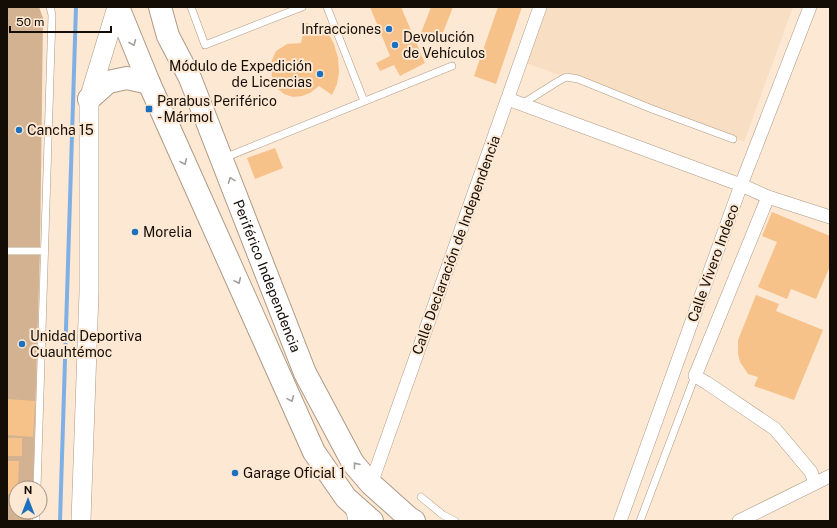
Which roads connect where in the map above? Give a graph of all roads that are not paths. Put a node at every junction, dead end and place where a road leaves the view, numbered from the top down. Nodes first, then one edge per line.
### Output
1 (50, 7) edge
2 (117, 7) edge
3 (147, 7) edge
4 (160, 7) edge
5 (191, 7) edge
6 (302, 7) edge
7 (327, 7) edge
8 (540, 7) edge
9 (810, 7) edge
10 (168, 36) junction
11 (452, 66) dead end
12 (149, 83) junction
13 (89, 99) junction
14 (508, 99) junction
15 (364, 102) junction
16 (522, 104) junction
17 (733, 140) dead end
18 (222, 159) junction
19 (741, 185) junction
20 (768, 197) junction
21 (830, 217) edge
22 (7, 251) edge
23 (45, 251) junction
24 (695, 376) junction
25 (830, 476) edge
26 (37, 480) edge
27 (815, 483) junction
28 (371, 484) junction
29 (421, 497) dead end
30 (346, 498) junction
31 (80, 521) edge
32 (352, 521) edge
33 (372, 521) edge
34 (414, 521) edge
35 (455, 521) edge
36 (620, 521) edge
37 (640, 521) edge
38 (739, 521) edge

1 - 23 lane
2 -> 12 highway, Periférico Independencia
2 - 13 street
3 - 10 highway
4 - 10 highway, Periférico Independencia
5 - 6 lane
7 - 15 lane
8 - 14 street, Calle Declaración de Independencia
9 - 19 street, Calle Vivero Indeco
10 - 18 highway, Periférico Independencia
11 - 15 lane
12 - 13 highway
12 -> 30 highway, Periférico Independencia
13 - 31 street
14 - 16 street
14 - 28 street, Calle Declaración de Independencia
15 - 18 lane
16 - 17 lane
16 - 19 street
28 -> 18 highway, Periférico Independencia
19 - 20 street
19 - 36 street, Calle Vivero Indeco
20 - 21 street
20 - 24 street
22 - 23 lane
23 - 26 lane
24 - 27 street
24 - 37 lane
25 - 27 street
27 - 38 street
28 - 34 highway, Periférico Independencia
29 - 35 lane
30 - 32 lane
30 - 33 highway, Periférico Independencia

